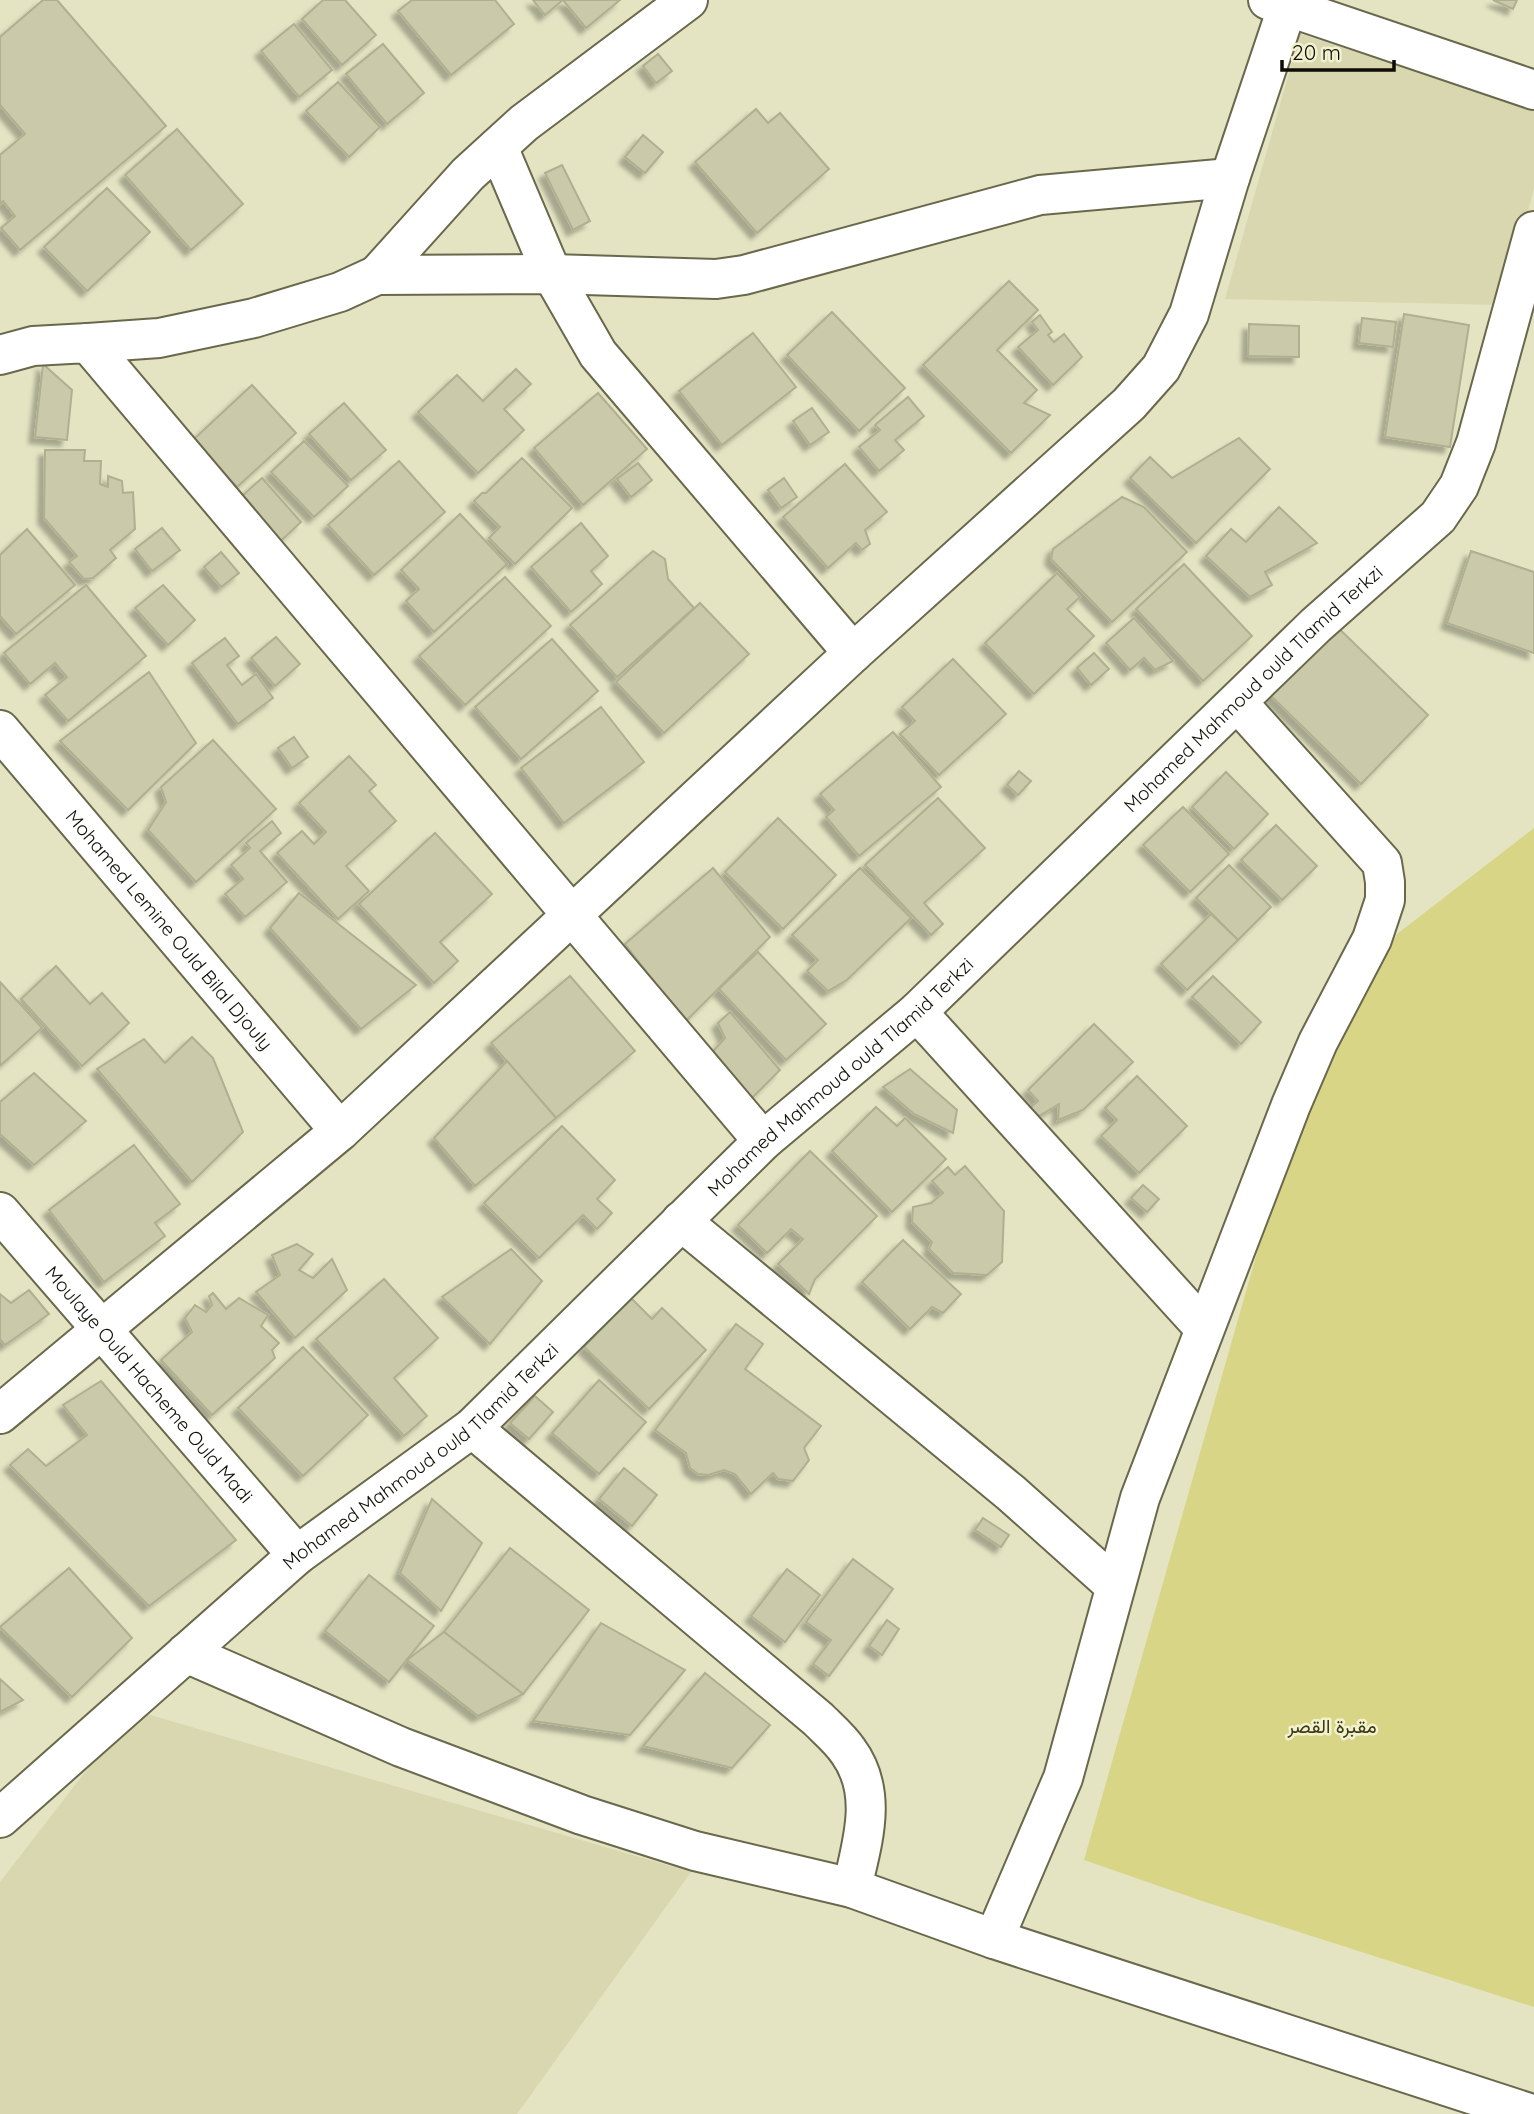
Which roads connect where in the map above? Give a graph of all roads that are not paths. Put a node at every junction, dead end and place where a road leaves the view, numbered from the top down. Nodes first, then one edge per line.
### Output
1 (688, 0) edge
2 (1277, 4) edge
3 (1534, 90) edge
4 (498, 147) junction
5 (1230, 178) junction
6 (1534, 231) edge
7 (552, 274) junction
8 (377, 275) junction
9 (88, 343) junction
10 (0, 355) edge
11 (853, 653) junction
12 (1238, 703) junction
13 (0, 730) edge
14 (572, 914) junction
15 (917, 1012) junction
16 (340, 1131) junction
17 (763, 1142) junction
18 (0, 1212) edge
19 (681, 1221) junction
20 (1204, 1328) junction
21 (100, 1329) junction
22 (0, 1414) edge
23 (472, 1427) junction
24 (297, 1555) junction
25 (1114, 1585) junction
26 (186, 1653) junction
27 (0, 1818) edge
28 (852, 1888) junction
29 (994, 1939) junction
30 (1532, 2114) edge

1 - 4 street
2 - 3 street
2 - 5 street
4 - 7 street
4 - 8 street
5 - 7 street
5 - 11 street
6 - 12 street, Mohamed Mahmoud ould Tlamid Terkzi
7 - 8 street
7 - 11 street
8 - 9 street
9 - 10 street
9 - 14 street
11 - 14 street
12 - 15 street, Mohamed Mahmoud ould Tlamid Terkzi
12 - 20 street
13 - 16 street, Mohamed Lemine Ould Bilal Djouly
14 - 16 street
14 - 17 street
15 - 17 street, Mohamed Mahmoud ould Tlamid Terkzi
15 - 20 street
16 - 21 street
17 - 19 street, Mohamed Mahmoud ould Tlamid Terkzi
18 - 21 street, Moulaye Ould Hacheme Ould Madi
19 - 23 street, Mohamed Mahmoud ould Tlamid Terkzi
19 - 25 street
20 - 25 street
21 - 22 street
21 - 24 street, Moulaye Ould Hacheme Ould Madi
23 - 24 street, Mohamed Mahmoud ould Tlamid Terkzi
23 - 28 street
24 - 26 street, Mohamed Mahmoud ould Tlamid Terkzi
25 - 29 street
26 - 27 street, Mohamed Mahmoud ould Tlamid Terkzi
26 - 28 street
28 - 29 street
29 - 30 street

